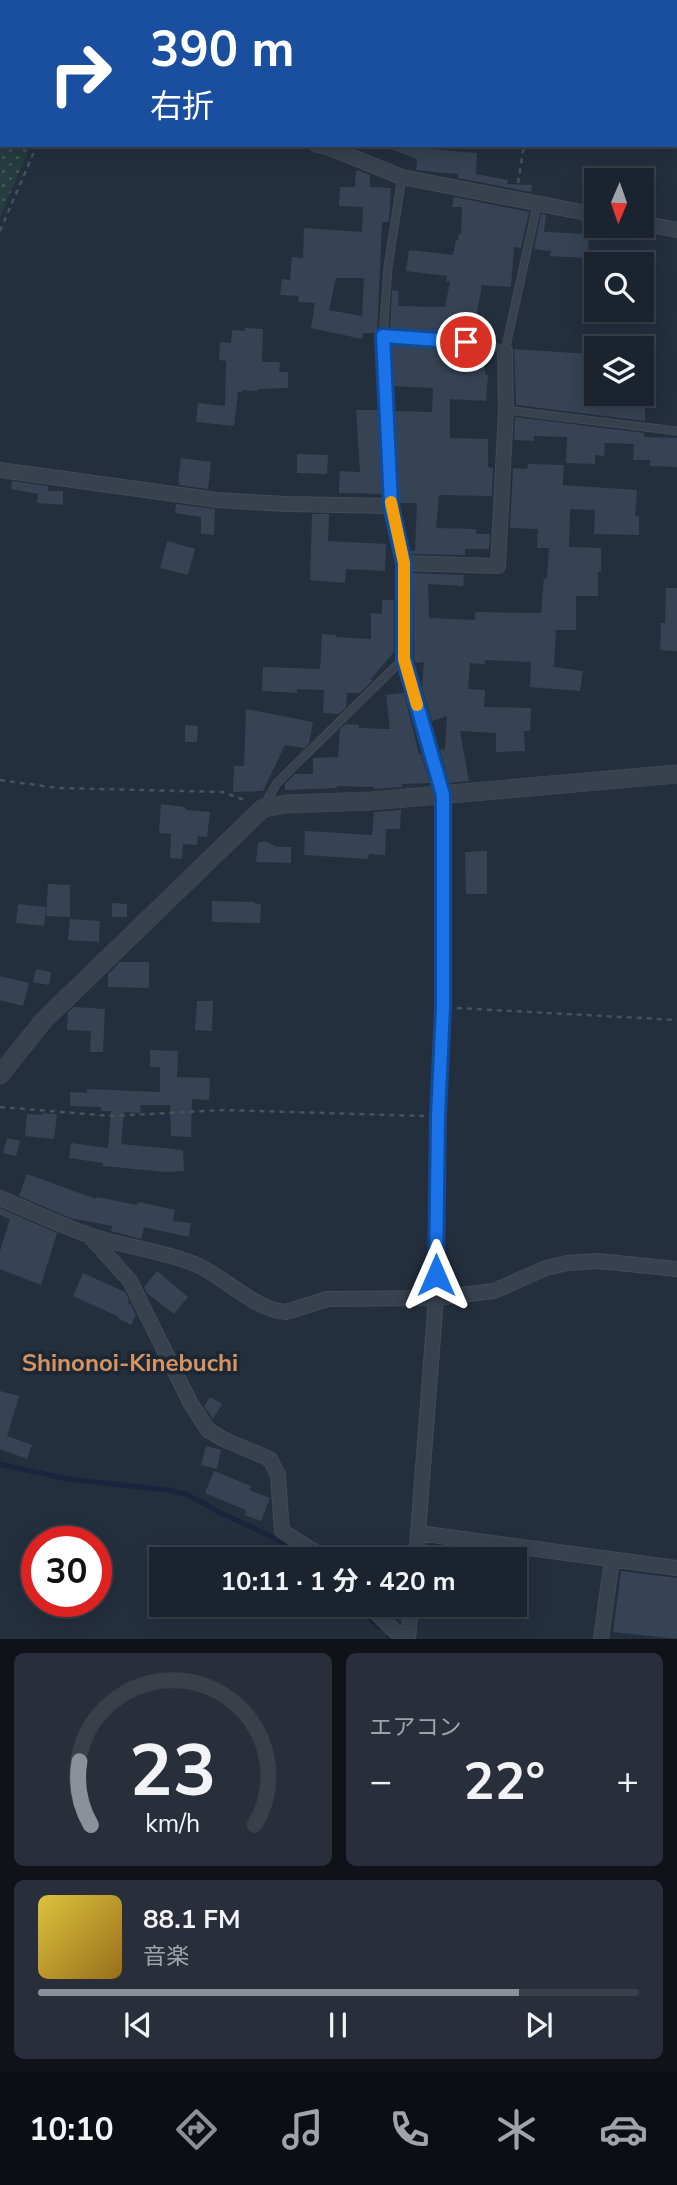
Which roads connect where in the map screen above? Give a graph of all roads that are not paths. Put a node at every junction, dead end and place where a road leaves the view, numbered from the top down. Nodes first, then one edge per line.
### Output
1 (327, 147) edge
2 (402, 177) junction
3 (537, 205) junction
4 (584, 213) edge
5 (654, 225) edge
6 (677, 230) edge
7 (383, 336) junction
8 (505, 351) junction
9 (506, 410) junction
10 (677, 431) edge
11 (0, 470) edge
12 (391, 506) junction
13 (404, 563) junction
14 (404, 659) junction
15 (677, 774) edge
16 (443, 795) junction
17 (263, 808) junction
18 (0, 1075) edge
19 (0, 1198) edge
20 (89, 1235) junction
21 (677, 1269) edge
22 (436, 1298) junction
23 (418, 1533) junction
24 (307, 1547) edge
25 (417, 1547) edge
26 (612, 1559) junction
27 (677, 1568) edge
28 (380, 1617) edge
29 (410, 1617) edge
30 (403, 1639) edge
31 (408, 1639) edge
32 (601, 1639) edge

1 - 2 street
2 - 3 street
2 - 7 lane
3 - 4 street
3 - 8 lane
5 - 6 street
7 - 8 lane
7 - 12 lane
8 - 9 street
9 - 10 lane
9 - 13 street
11 - 12 street
12 - 13 street
13 - 14 street
14 - 16 street
14 - 17 lane
15 - 16 street
16 - 17 street
16 - 22 street
17 - 18 street
19 - 20 street
20 - 22 street
20 - 24 street
21 - 22 street
22 - 23 street
23 - 25 street
23 - 26 street
26 - 27 street
26 - 32 street
28 - 30 street
29 - 31 street

